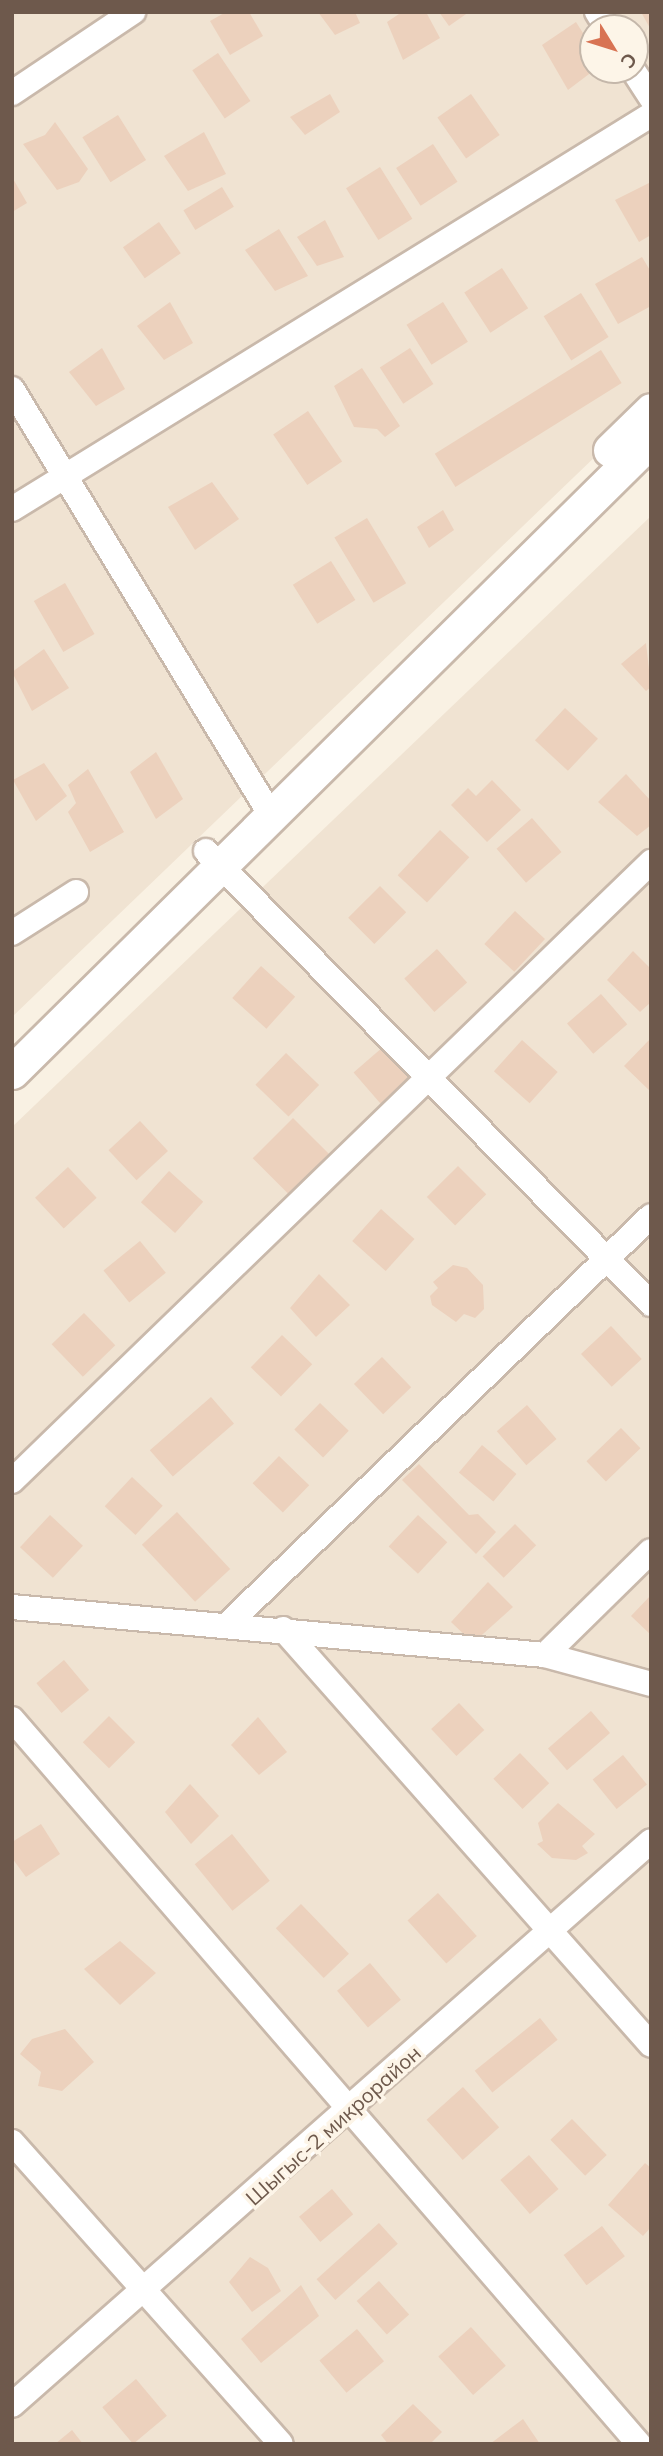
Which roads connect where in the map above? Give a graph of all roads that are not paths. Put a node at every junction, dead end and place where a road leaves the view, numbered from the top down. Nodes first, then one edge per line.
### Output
1 (133, 12) edge
2 (642, 84) edge
3 (12, 93) edge
4 (651, 99) edge
5 (651, 115) edge
6 (12, 388) edge
7 (651, 410) edge
8 (651, 440) edge
9 (65, 476) junction
10 (12, 509) edge
11 (267, 808) junction
12 (214, 859) junction
13 (651, 862) edge
14 (76, 892) dead end
15 (12, 933) edge
16 (12, 1041) edge
17 (12, 1072) edge
18 (425, 1079) junction
19 (651, 1216) edge
20 (607, 1259) junction
21 (651, 1304) edge
22 (12, 1481) edge
23 (651, 1551) edge
24 (12, 1607) edge
25 (229, 1623) junction
26 (283, 1629) junction
27 (545, 1655) junction
28 (651, 1684) edge
29 (12, 1719) edge
30 (651, 1841) edge
31 (556, 1931) junction
32 (651, 2045) edge
33 (349, 2109) junction
34 (12, 2142) edge
35 (145, 2293) junction
36 (12, 2405) edge
37 (281, 2444) edge
38 (639, 2444) edge

1 - 3 street
2 - 4 street
5 - 9 street
6 - 9 street
7 - 11 street
8 - 11 street
9 - 10 street
9 - 11 street
11 - 12 street
12 - 16 street
12 - 17 street
12 - 18 street
13 - 18 street
14 - 15 street
18 - 20 street
18 - 22 street
19 - 20 street
20 - 21 street
20 - 25 street
23 - 27 street
24 - 25 street
25 - 26 street
26 - 27 street
26 - 31 street
27 - 28 street
29 - 33 street
30 - 31 street, Шыгыс-2 микрорайон
31 - 32 street
31 - 33 street, Шыгыс-2 микрорайон
33 - 35 street, Шыгыс-2 микрорайон
33 - 38 street
34 - 35 street
35 - 36 street, Шыгыс-2 микрорайон
35 - 37 street

